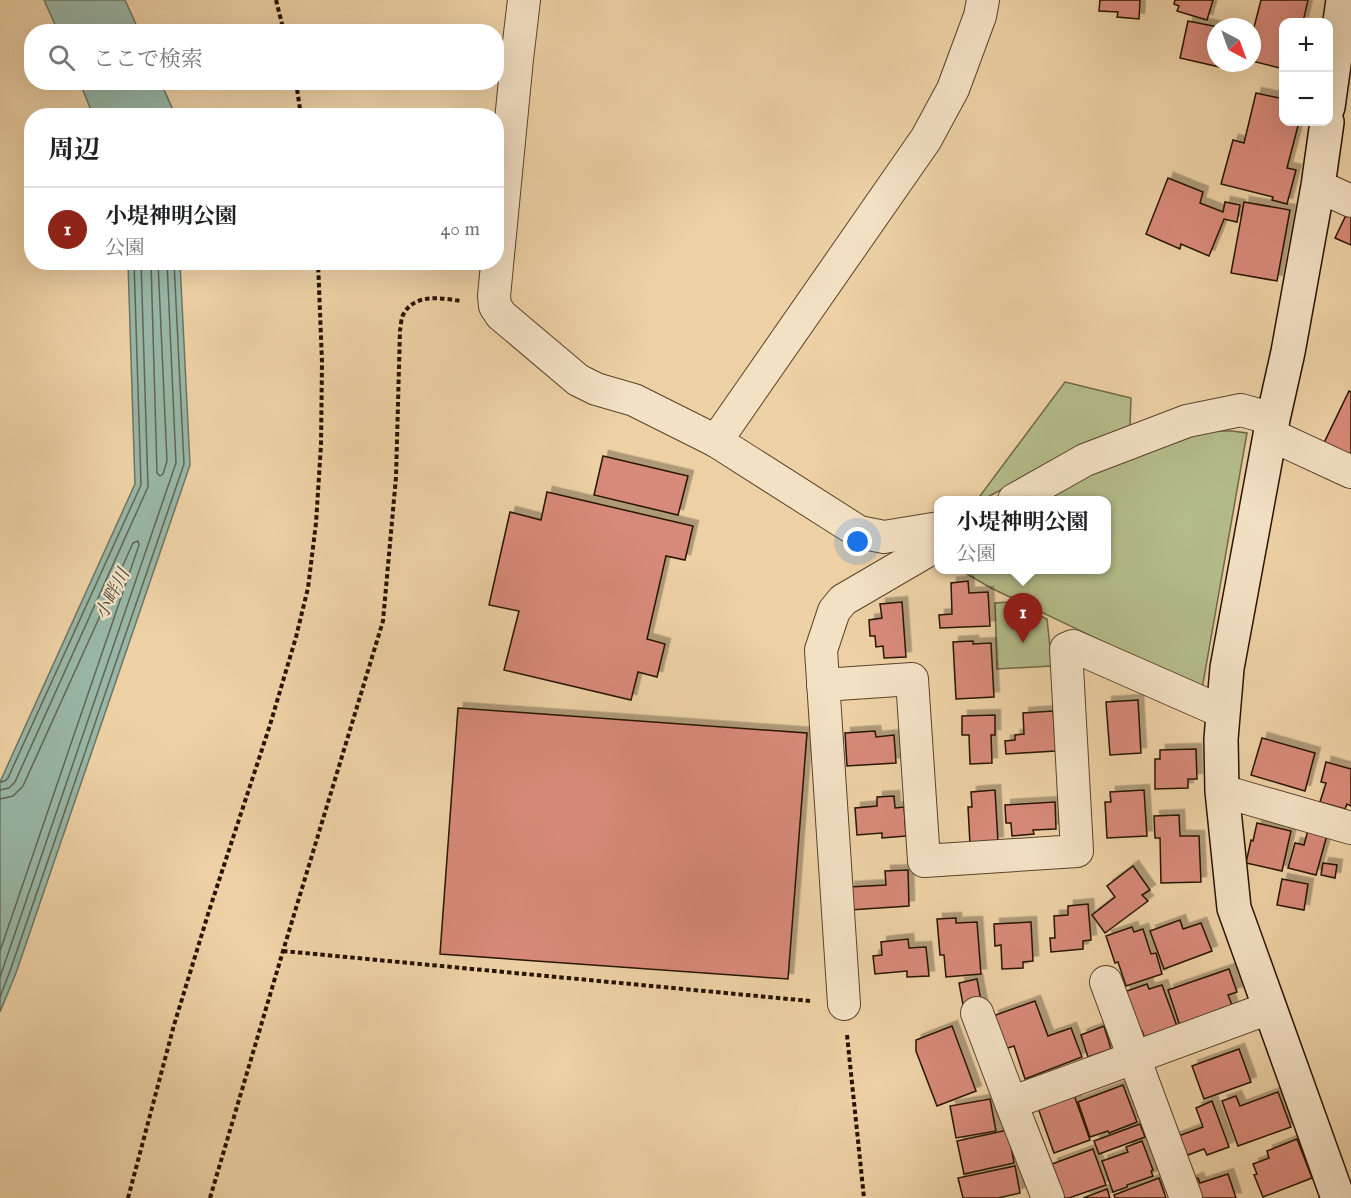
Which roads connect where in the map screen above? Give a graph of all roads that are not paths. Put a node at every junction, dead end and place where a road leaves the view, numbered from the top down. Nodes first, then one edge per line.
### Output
1 (524, 0) edge
2 (983, 0) edge
3 (1343, 0) edge
4 (1337, 87) edge
5 (1326, 126) edge
6 (1318, 186) junction
7 (504, 195) edge
8 (1351, 201) edge
9 (497, 270) edge
10 (1272, 427) junction
11 (716, 441) junction
12 (1351, 472) edge
13 (1023, 496) edge
14 (934, 529) edge
15 (934, 547) edge
16 (824, 685) junction
17 (1223, 712) junction
18 (1222, 791) junction
19 (1351, 828) edge
20 (1106, 982) dead end
21 (844, 1004) road end
22 (1269, 1008) junction
23 (977, 1013) dead end
24 (1134, 1057) junction
25 (1011, 1103) junction
26 (1048, 1198) edge
27 (1186, 1198) edge
28 (1338, 1198) edge

1 - 7 street
2 - 11 street
3 - 4 street
5 - 6 street
6 - 8 street
6 - 10 street
9 - 11 street
10 - 12 street
10 - 13 street
10 - 17 street
11 - 14 street
15 - 16 street
16 - 17 street
16 - 21 street
17 - 18 street
18 - 19 street
18 - 22 street
20 - 24 street
22 - 24 street
22 - 28 street
23 - 25 street
24 - 25 street
24 - 27 street
25 - 26 street

